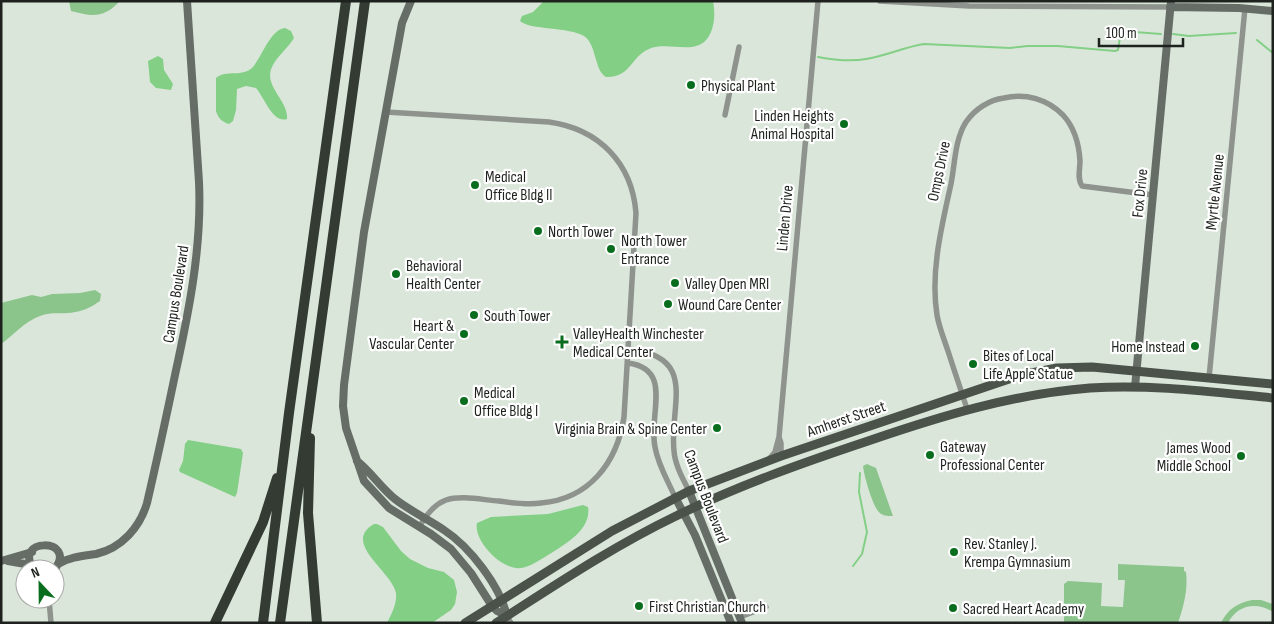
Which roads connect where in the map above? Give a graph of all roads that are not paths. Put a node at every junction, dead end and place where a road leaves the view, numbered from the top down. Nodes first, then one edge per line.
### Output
1 (187, 1) edge
2 (346, 1) edge
3 (365, 1) edge
4 (411, 1) edge
5 (818, 1) edge
6 (880, 1) edge
7 (1083, 4) edge
8 (1170, 4) edge
9 (1245, 8) junction
10 (1273, 11) edge
11 (739, 46) dead end
12 (386, 112) junction
13 (725, 116) dead end
14 (1153, 195) junction
15 (629, 349) junction
16 (628, 363) junction
17 (1137, 370) junction
18 (314, 374) junction
19 (1209, 378) junction
20 (1273, 384) edge
21 (1136, 387) junction
22 (1178, 389) junction
23 (962, 394) junction
24 (1273, 398) edge
25 (967, 409) junction
26 (289, 413) junction
27 (779, 437) junction
28 (798, 450) junction
29 (781, 456) junction
30 (357, 461) junction
31 (768, 461) junction
32 (782, 471) junction
33 (755, 481) junction
34 (689, 491) junction
35 (675, 497) junction
36 (695, 507) junction
37 (684, 513) junction
38 (425, 518) junction
39 (420, 527) junction
40 (56, 550) junction
41 (32, 552) junction
42 (87, 555) junction
43 (30, 559) edge
44 (58, 559) edge
45 (2, 561) edge
46 (65, 562) edge
47 (15, 564) edge
48 (502, 599) junction
49 (492, 606) junction
50 (766, 607) dead end
51 (50, 609) edge
52 (509, 619) edge
53 (741, 620) edge
54 (729, 622) edge
55 (51, 623) edge
56 (215, 623) edge
57 (263, 623) edge
58 (280, 623) edge
59 (317, 623) edge
60 (465, 623) edge
61 (496, 623) edge

1 - 42 street, Campus Boulevard
2 - 26 highway
3 - 18 highway
4 - 12 street
5 - 27 street, Linden Drive
6 - 7 street
7 - 8 street
8 - 9 street
8 - 14 street, Fox Drive
9 - 10 street
9 - 19 street, Myrtle Avenue
11 - 13 street
12 - 15 street
12 - 30 street
14 - 17 street, Fox Drive
14 - 23 street, Omps Drive
15 - 16 street
15 - 34 street, Campus Boulevard
16 - 35 street, Campus Boulevard
16 - 38 street
17 - 19 main road, Amherst Street
17 - 21 street, Fox Drive
17 - 23 main road, Amherst Street
18 - 58 highway
18 - 59 highway
19 - 20 main road, Amherst Street
19 - 22 main road
21 - 22 main road, Amherst Street
21 - 25 main road, Amherst Street
22 - 24 main road, Amherst Street
23 - 25 street, Omps Drive
23 - 28 main road, Amherst Street
25 - 32 main road, Amherst Street
26 - 56 highway
26 - 57 highway
27 - 29 street, Linden Drive
27 - 31 street, Linden Drive
28 - 29 main road, Amherst Street
28 - 32 main road
29 - 31 main road, Amherst Street
29 - 33 main road
30 - 38 street
30 - 39 street
31 - 34 main road, Amherst Street
32 - 33 main road, Amherst Street
33 - 36 main road, Amherst Street
34 - 35 main road, Amherst Street
34 - 36 street, Campus Boulevard
35 - 37 street, Campus Boulevard
35 - 48 main road, Amherst Street
36 - 37 main road, Amherst Street
36 - 53 street, Campus Boulevard
37 - 52 main road, Amherst Street
37 - 54 street, Campus Boulevard
38 - 39 street
38 - 48 street
39 - 49 street
40 - 41 street, Campus Boulevard
40 - 42 street, Campus Boulevard
40 - 44 street, Campus Boulevard
41 - 43 street, Campus Boulevard
41 - 45 street, Campus Boulevard
42 - 46 street, Campus Boulevard
45 - 47 street, Campus Boulevard
48 - 49 main road, Amherst Street
48 - 52 street
49 - 52 street
49 - 60 main road, Amherst Street
50 - 53 street
51 - 55 street
52 - 61 main road, Amherst Street
53 - 54 street

